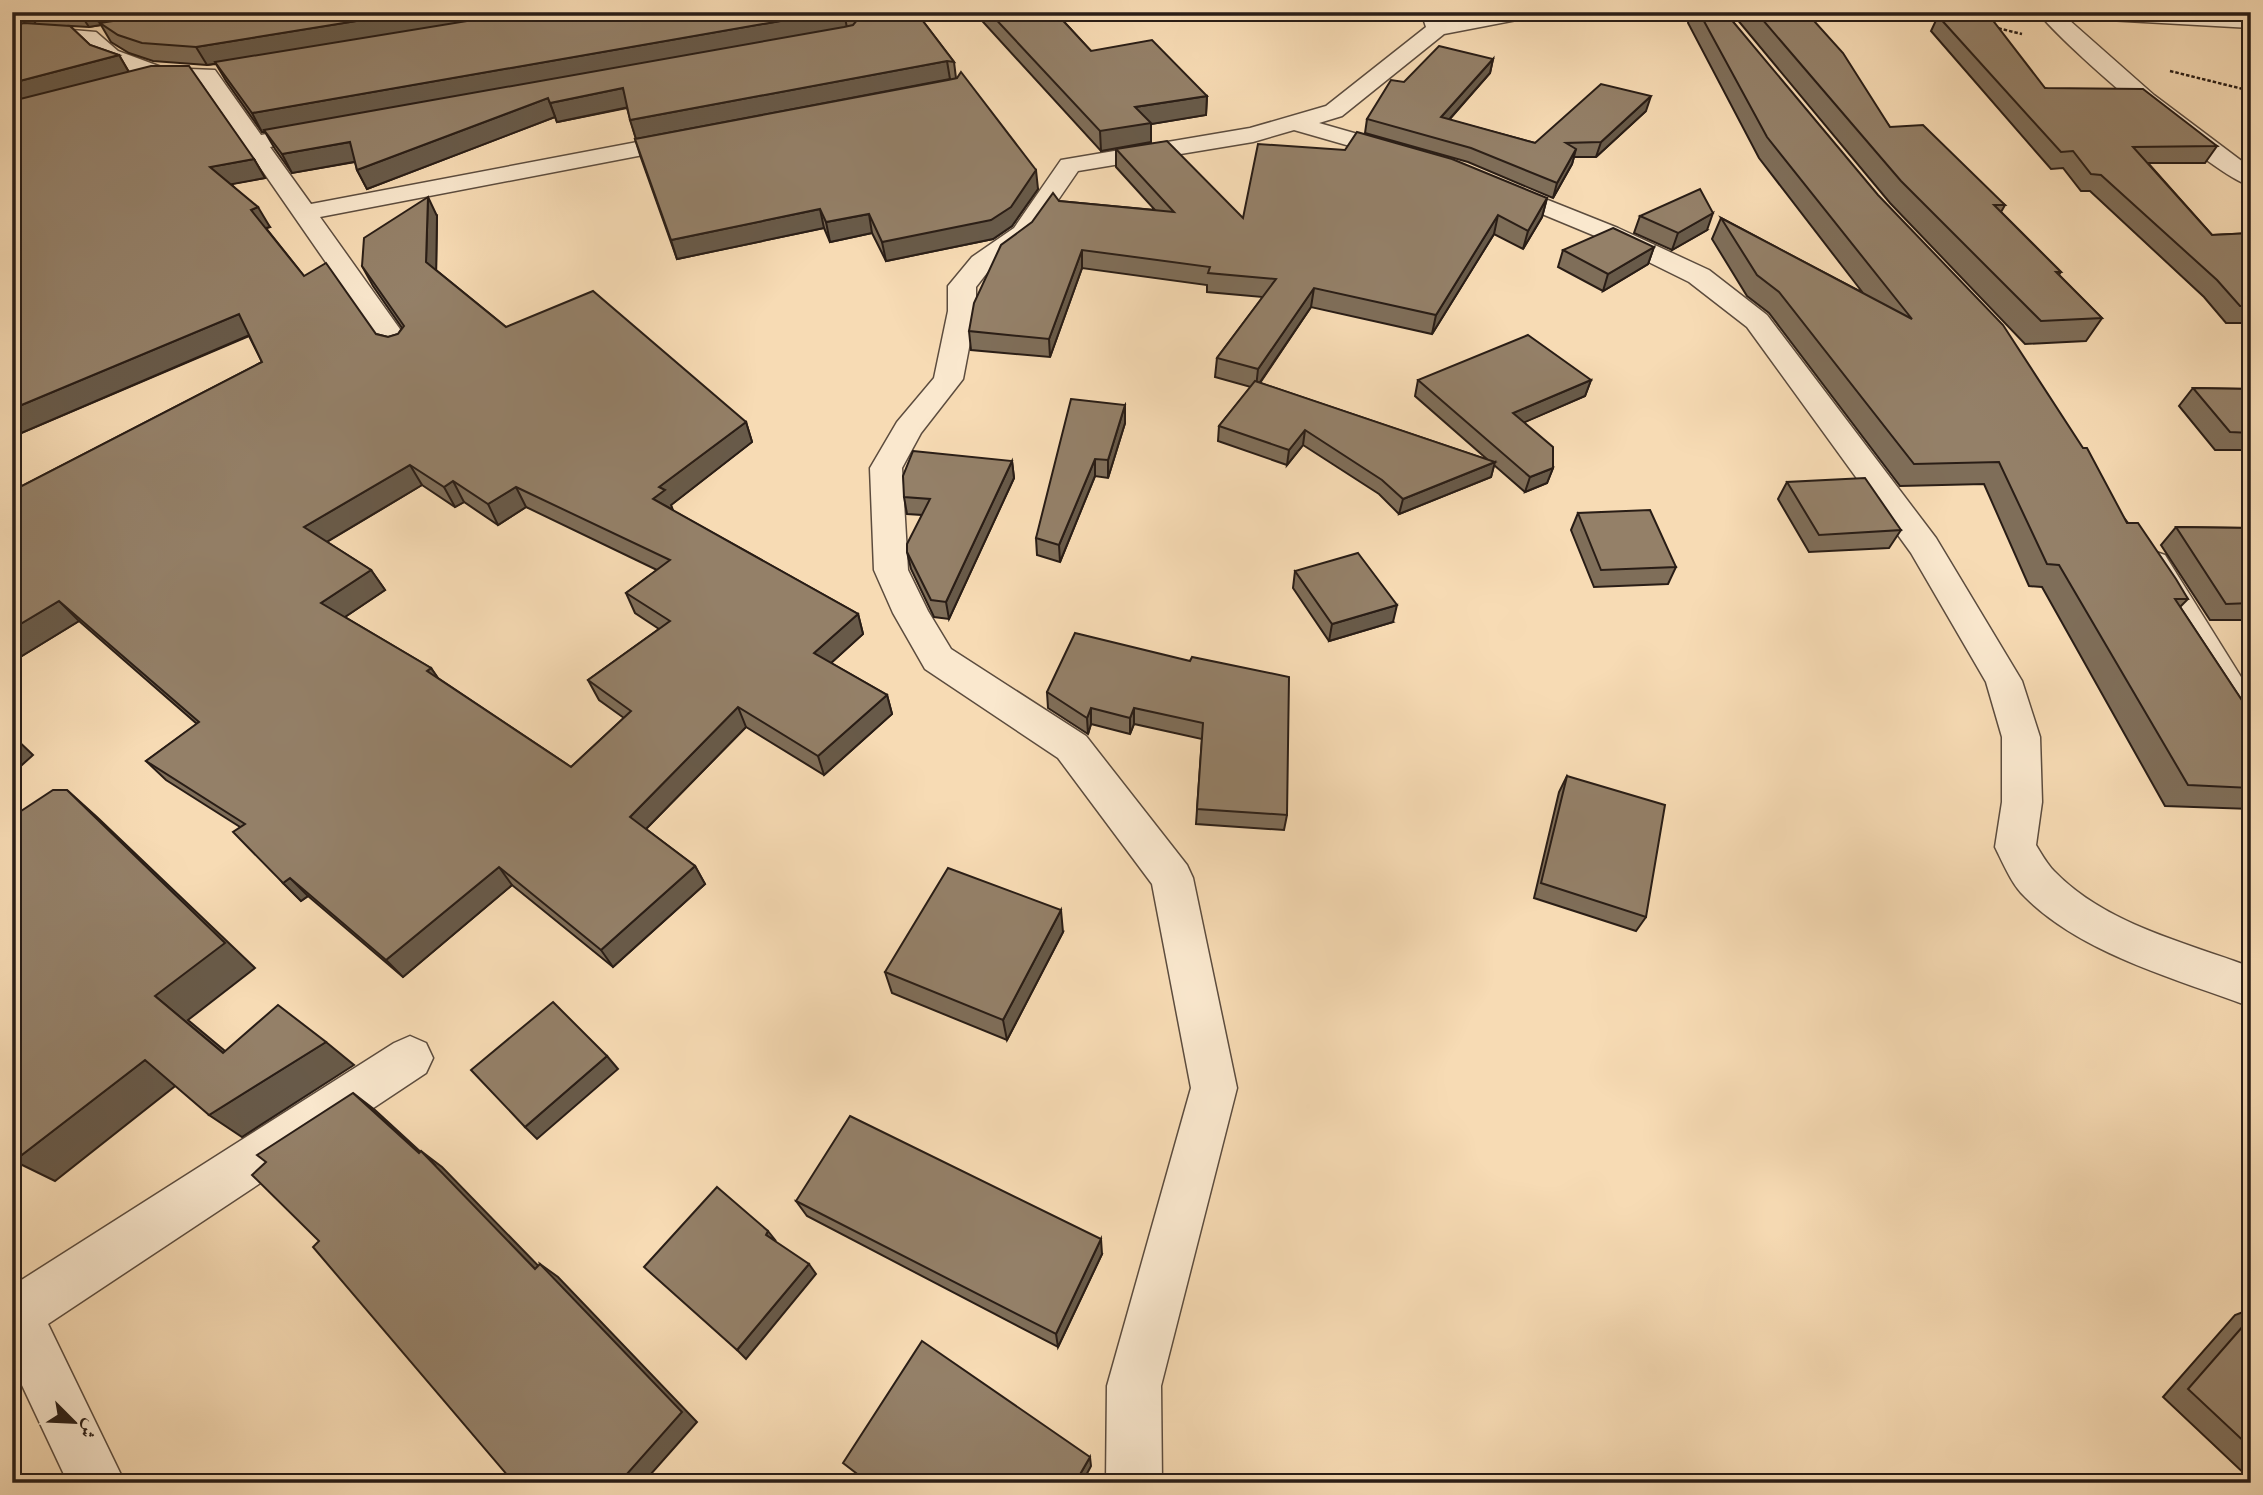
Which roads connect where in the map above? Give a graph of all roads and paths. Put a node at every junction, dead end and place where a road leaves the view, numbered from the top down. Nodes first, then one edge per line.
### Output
1 (1527, 12) edge
2 (2048, 12) edge
3 (2072, 12) edge
4 (12, 17) edge
5 (1434, 20) edge
6 (2251, 22) edge
7 (115, 32) edge
8 (36, 33) junction
9 (89, 36) junction
10 (12, 39) edge
11 (234, 71) edge
12 (161, 75) junction
13 (207, 75) junction
14 (120, 86) edge
15 (1294, 123) junction
16 (337, 128) edge
17 (716, 134) edge
18 (254, 143) junction
19 (1433, 163) edge
20 (1471, 176) edge
21 (2251, 178) edge
22 (304, 213) junction
23 (398, 346) edge
24 (2134, 535) edge
25 (2251, 726) edge
26 (2251, 987) edge
27 (410, 1058) dead end
28 (14, 1316) edge
29 (97, 1483) edge
30 (1134, 1483) edge

1 - 5 street
2 - 21 street
3 - 6 street
4 - 8 street
5 - 15 street
7 - 9 street
8 - 9 street
8 - 10 street
9 - 12 street
11 - 13 street
12 - 13 street
12 - 14 street
13 - 18 street
15 - 19 street
15 - 30 street
16 - 18 street
17 - 22 street
18 - 22 street
20 - 26 street
22 - 23 street
24 - 25 street
27 - 28 street
28 - 29 street

